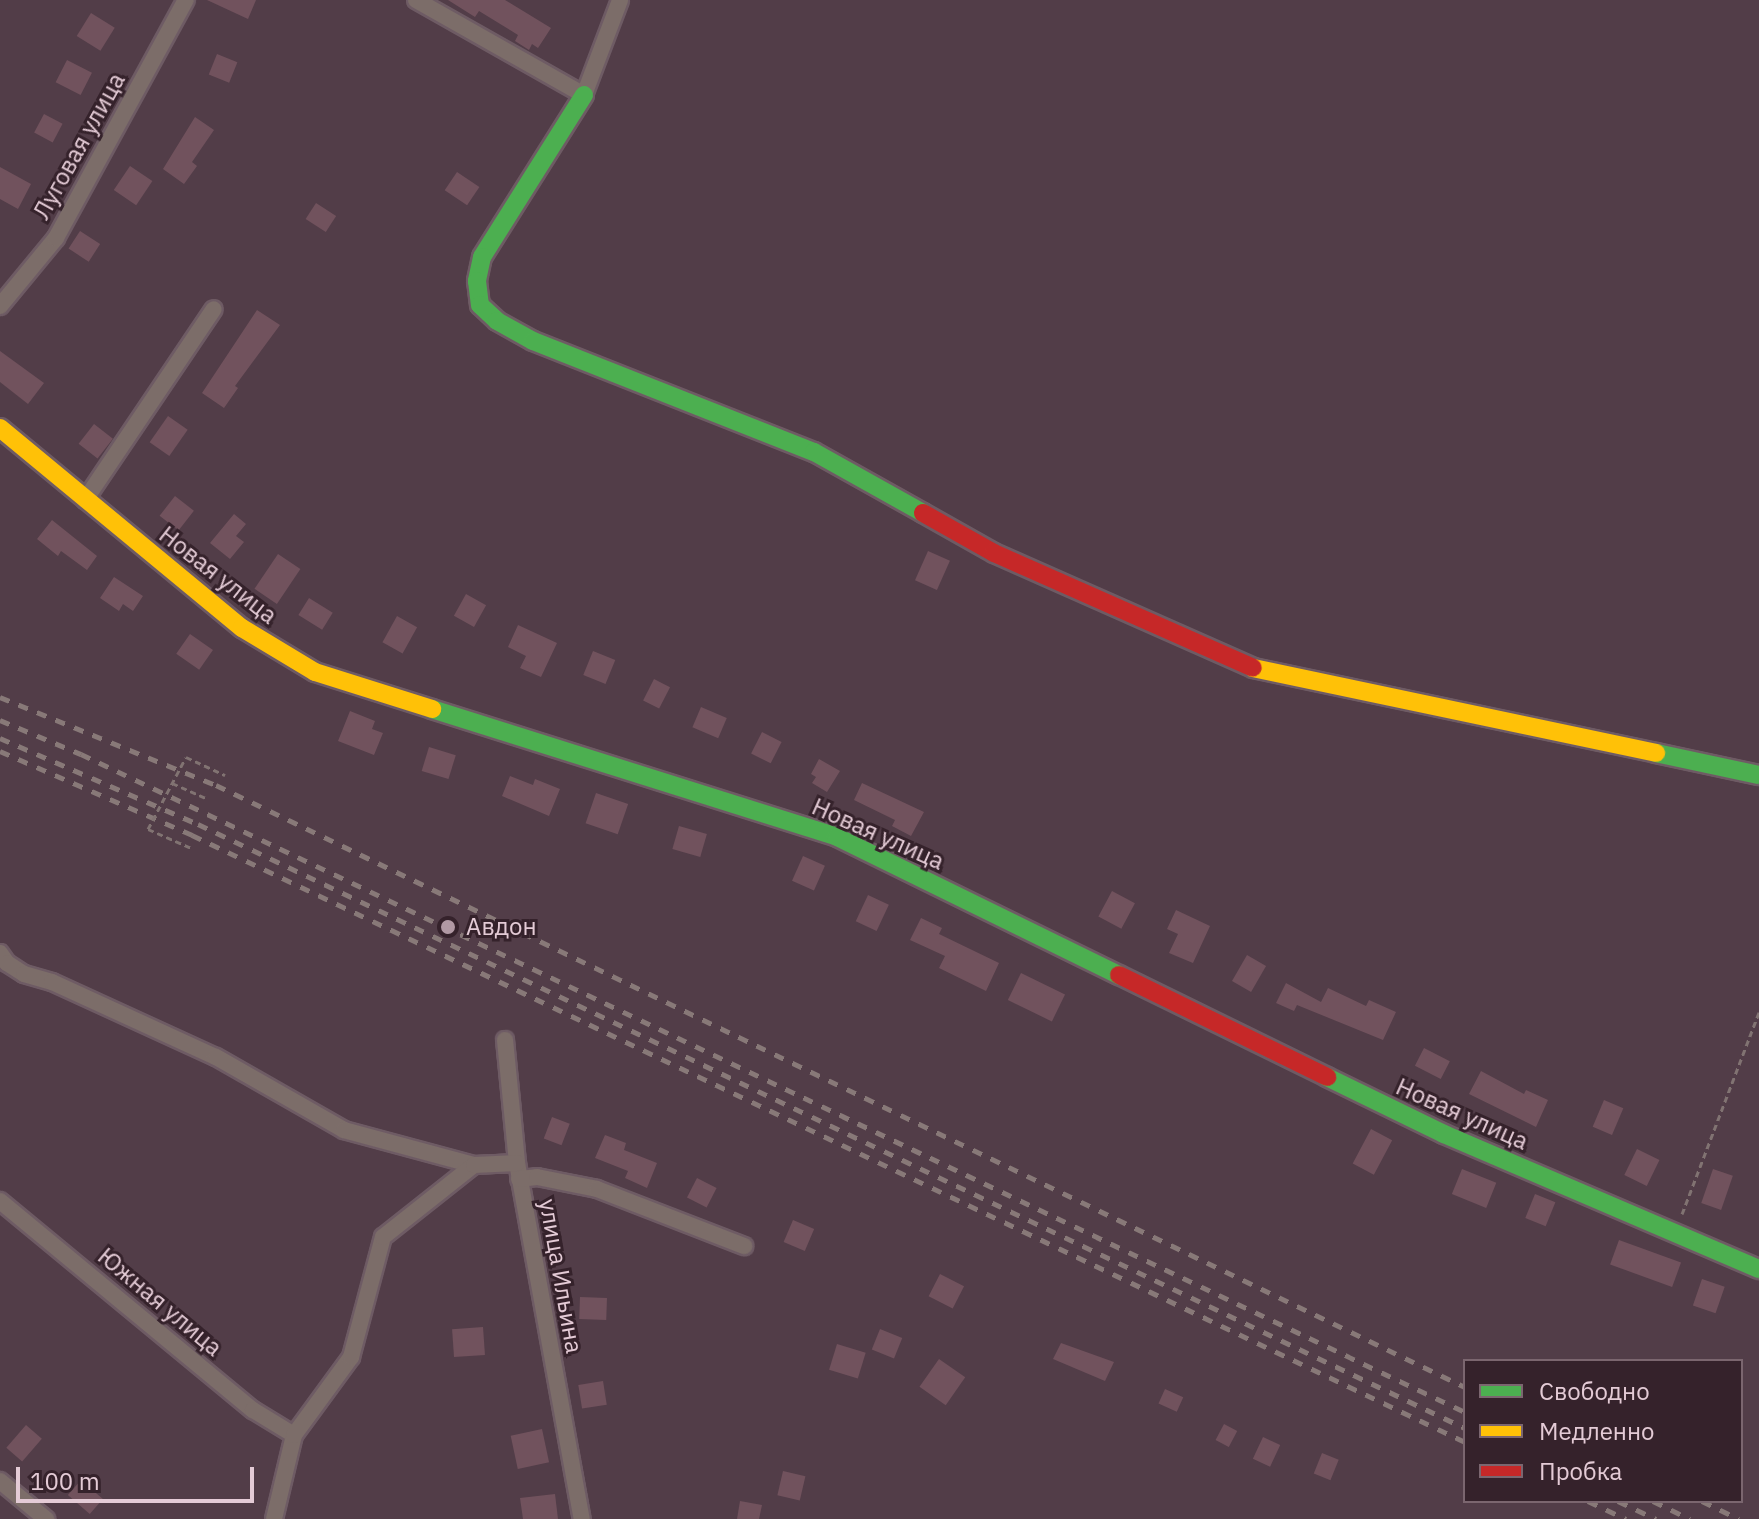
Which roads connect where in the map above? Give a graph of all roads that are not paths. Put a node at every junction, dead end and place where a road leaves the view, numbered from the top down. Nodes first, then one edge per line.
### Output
1 (186, 0) edge
2 (416, 0) edge
3 (620, 0) edge
4 (584, 95) junction
5 (0, 306) edge
6 (214, 309) dead end
7 (0, 428) edge
8 (85, 500) junction
9 (1759, 775) edge
10 (0, 953) edge
11 (505, 1040) dead end
12 (474, 1165) junction
13 (518, 1171) junction
14 (0, 1201) edge
15 (744, 1246) dead end
16 (1759, 1269) edge
17 (294, 1435) junction
18 (0, 1481) edge
19 (46, 1519) edge
20 (274, 1519) edge
21 (582, 1519) edge

1 - 5 street, Луговая улица
2 - 4 street
3 - 4 street
4 - 9 street
6 - 8 street
7 - 8 street, Новая улица
8 - 16 street, Новая улица
10 - 12 street
11 - 13 street, улица Ильина
12 - 13 street
12 - 17 street
13 - 15 street
13 - 21 street, улица Ильина
14 - 17 street, Южная улица
17 - 20 street
18 - 19 street

